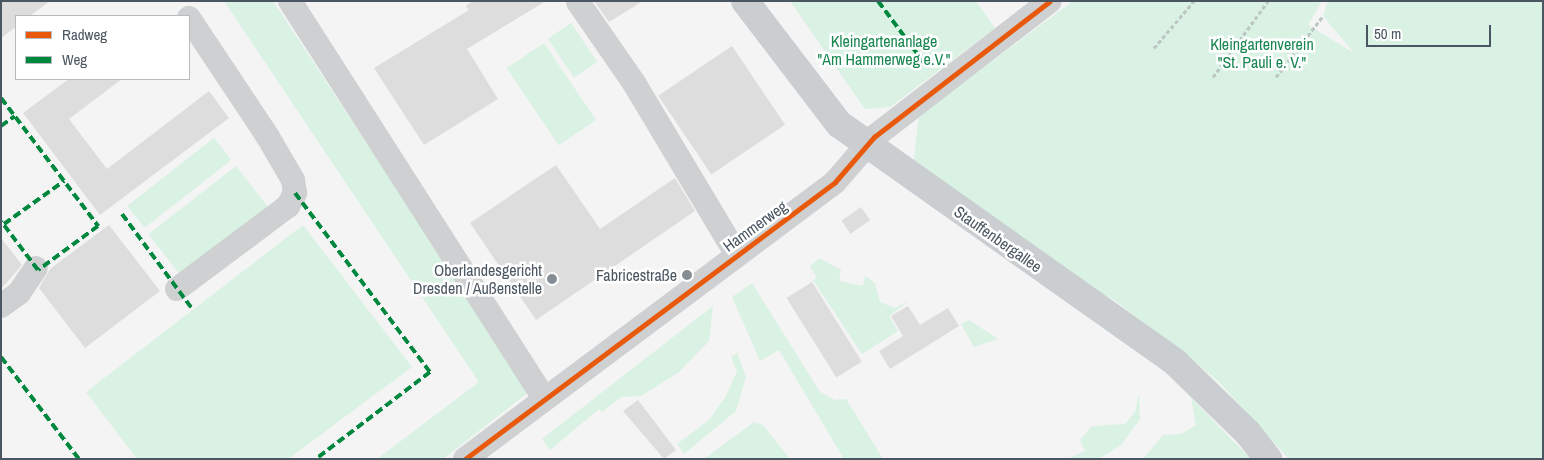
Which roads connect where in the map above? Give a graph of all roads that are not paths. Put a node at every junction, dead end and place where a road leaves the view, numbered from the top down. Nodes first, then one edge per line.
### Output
1 (178, 1) edge
2 (290, 1) edge
3 (745, 1) edge
4 (1050, 1) edge
5 (578, 2) edge
6 (187, 15) edge
7 (190, 20) edge
8 (865, 146) junction
9 (737, 255) junction
10 (36, 268) dead end
11 (177, 289) dead end
12 (1, 306) edge
13 (544, 398) junction
14 (464, 459) edge
15 (1268, 459) edge

1 - 6 street
2 - 13 street
3 - 8 main road, Stauffenbergallee
4 - 8 street, Hammerweg
5 - 9 street
7 - 11 street
8 - 9 street, Hammerweg
8 - 15 main road, Stauffenbergallee
9 - 13 street, Hammerweg
10 - 12 street
13 - 14 street, Hammerweg

